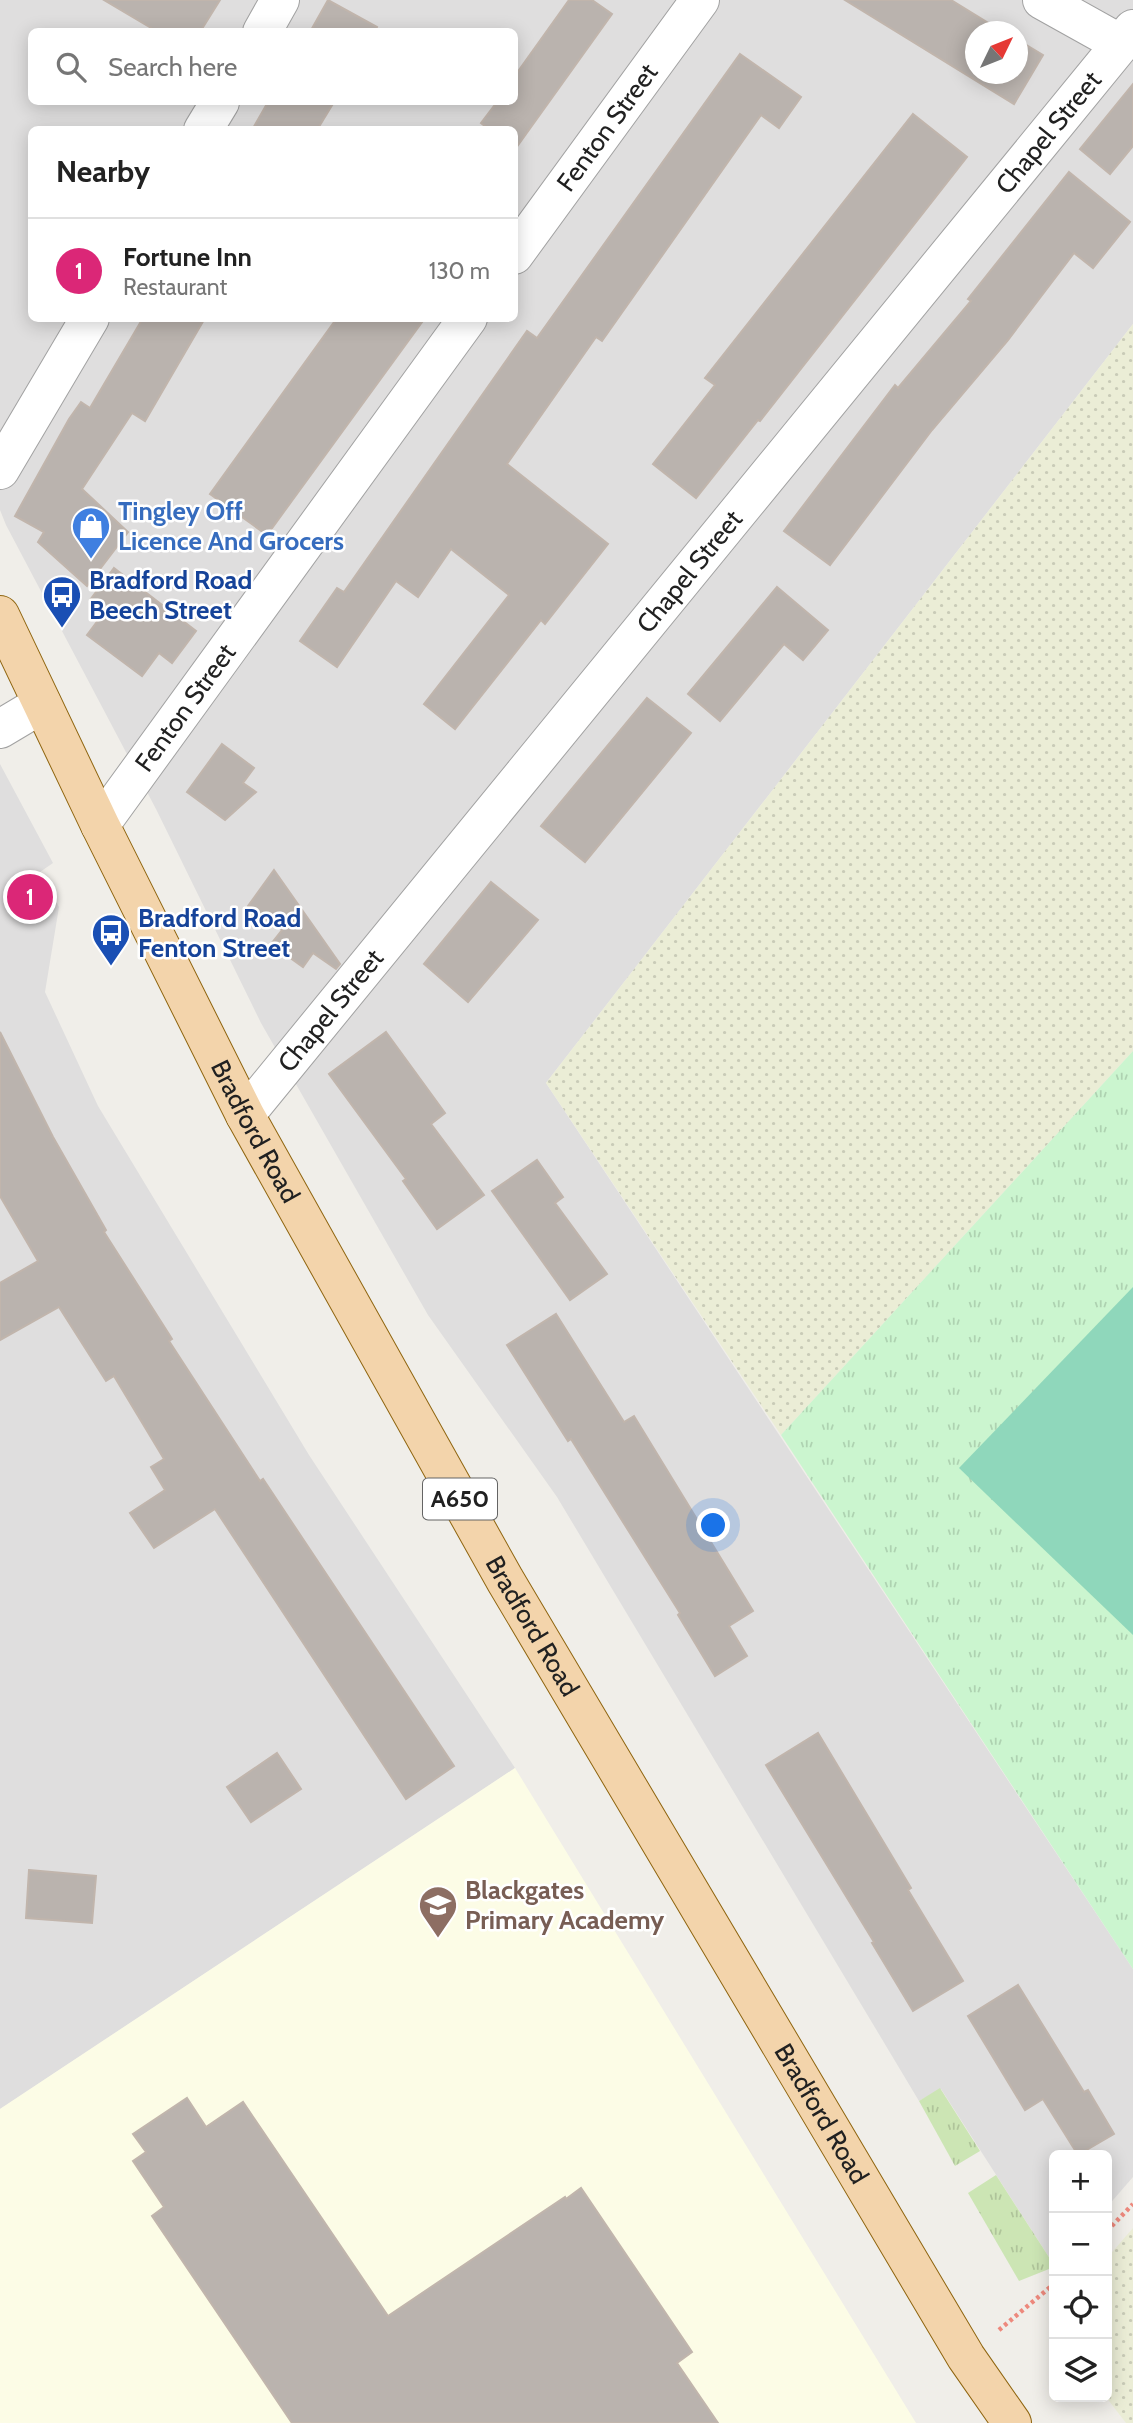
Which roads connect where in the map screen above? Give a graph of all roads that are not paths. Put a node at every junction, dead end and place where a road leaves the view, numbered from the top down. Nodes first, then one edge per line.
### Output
1 (281, 0) edge
2 (700, 0) edge
3 (1042, 0) edge
4 (264, 28) edge
5 (1127, 36) edge
6 (218, 105) edge
7 (205, 126) edge
8 (518, 250) edge
9 (88, 322) edge
10 (465, 322) edge
11 (0, 470) edge
12 (0, 615) edge
13 (42, 704) junction
14 (0, 729) edge
15 (100, 825) junction
16 (245, 1115) junction
17 (1012, 2423) edge

1 - 4 street
2 - 8 street, Fenton Street
3 - 5 street
5 - 16 street, Chapel Street
6 - 7 street
9 - 11 street
10 - 15 street, Fenton Street
12 - 13 main road, Bradford Road / A650
13 - 14 street
13 - 15 main road, Bradford Road / A650
15 - 16 main road, Bradford Road / A650
16 - 17 main road, Bradford Road / A650

